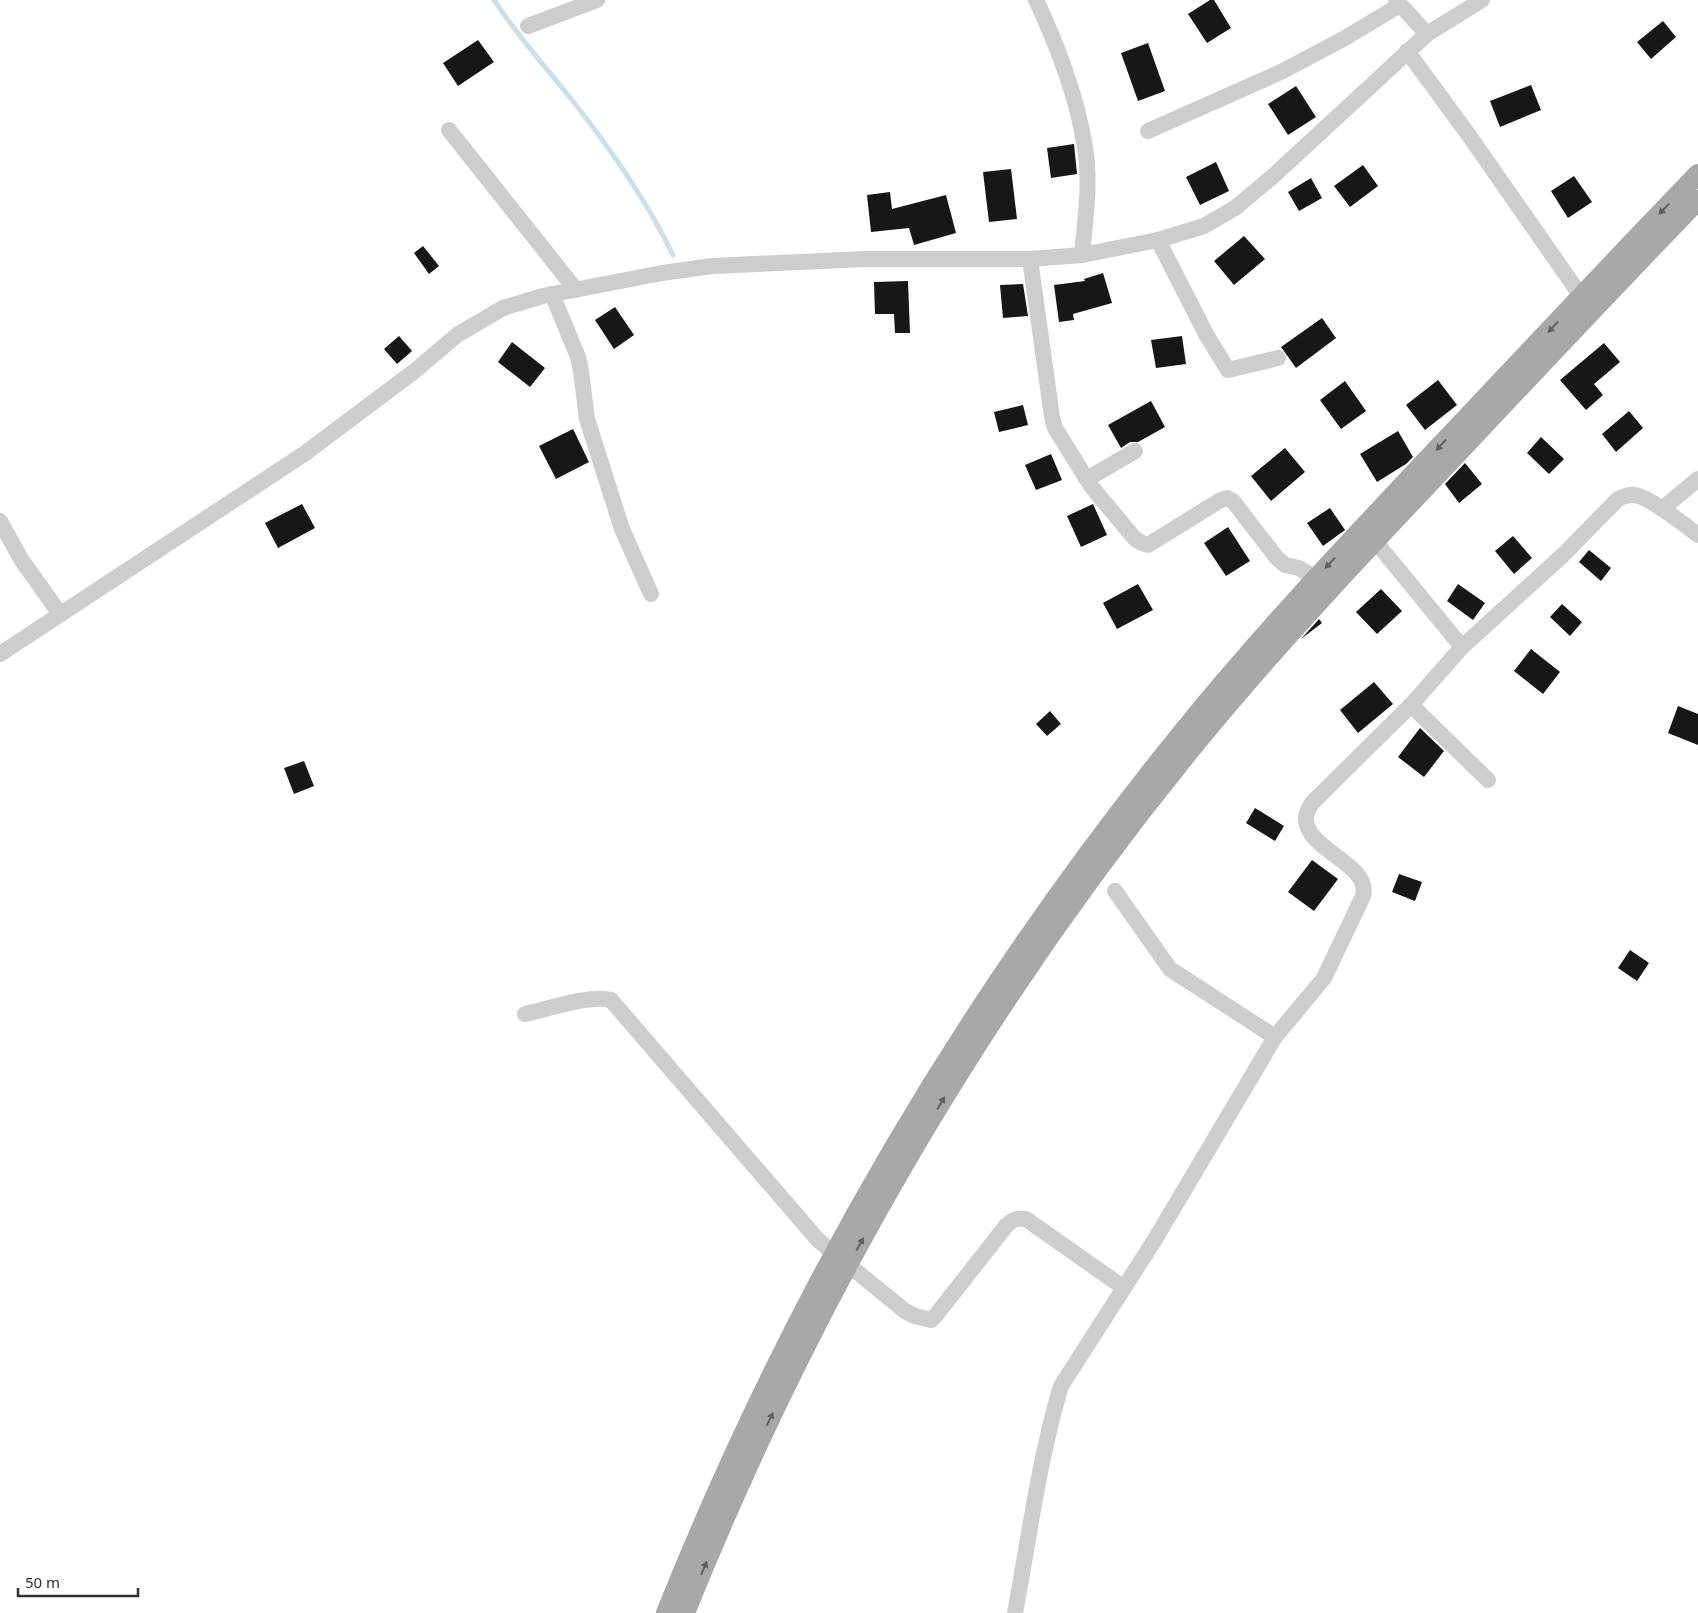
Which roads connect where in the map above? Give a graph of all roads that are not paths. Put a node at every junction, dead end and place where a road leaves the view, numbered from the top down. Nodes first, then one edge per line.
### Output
1 (597, 0) edge
2 (1036, 0) edge
3 (1482, 0) edge
4 (1398, 2) edge
5 (528, 26) dead end
6 (1427, 34) junction
7 (1407, 51) junction
8 (449, 130) dead end
9 (1148, 131) dead end
10 (1698, 174) edge
11 (1698, 200) edge
12 (1158, 240) junction
13 (1082, 255) junction
14 (1030, 259) junction
15 (576, 290) junction
16 (552, 294) junction
17 (1581, 296) junction
18 (1278, 358) dead end
19 (1135, 451) dead end
20 (1087, 479) junction
21 (1698, 479) edge
22 (1662, 509) junction
23 (0, 521) edge
24 (1698, 535) edge
25 (1375, 541) junction
26 (1314, 580) junction
27 (651, 594) dead end
28 (60, 614) junction
29 (1462, 647) junction
30 (0, 654) edge
31 (1411, 705) junction
32 (1488, 780) dead end
33 (1115, 891) dead end
34 (525, 1014) dead end
35 (1275, 1037) junction
36 (841, 1259) junction
37 (1124, 1288) junction
38 (666, 1613) edge
39 (685, 1613) edge
40 (1015, 1613) edge

1 - 5 street
2 - 13 street
3 - 6 street
4 - 6 street
4 - 9 street
6 - 7 street
7 - 12 street
7 - 17 street
8 - 15 street
10 -> 17 main road
11 - 25 main road
12 - 13 street
12 - 18 street
13 - 14 street
14 - 15 street
14 - 20 street
15 - 16 street
16 - 27 street
16 - 28 street
17 -> 26 main road
19 - 20 street
20 - 26 street
21 - 22 street
22 - 24 street
22 - 29 street
23 - 28 street
25 - 29 street
36 -> 25 main road
26 - 36 main road
28 - 30 street
29 - 31 street
31 - 32 street
31 - 35 street
33 - 35 street
34 - 36 street
35 - 37 street
36 - 37 street
36 - 38 main road
39 -> 36 main road
37 - 40 street

